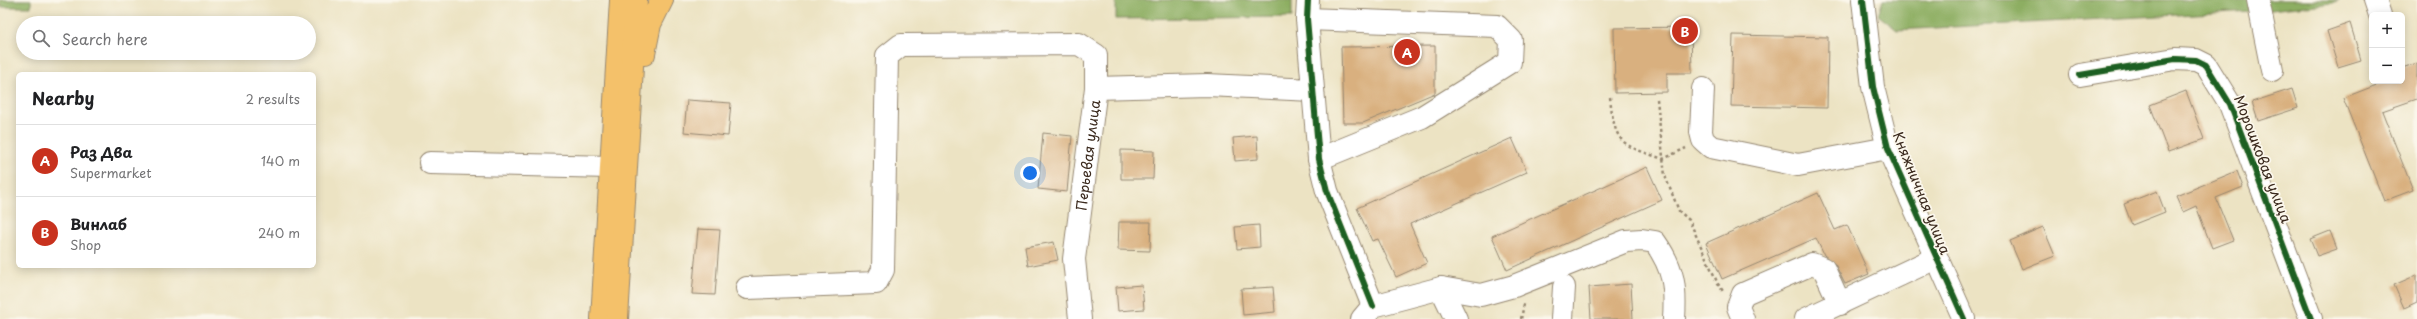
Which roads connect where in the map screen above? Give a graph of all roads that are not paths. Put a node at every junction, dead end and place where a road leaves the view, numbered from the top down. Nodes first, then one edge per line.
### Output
1 (621, 0) edge
2 (636, 0) edge
3 (662, 0) edge
4 (1863, 0) edge
5 (2258, 0) edge
6 (2375, 0) edge
7 (1308, 9) edge
8 (2379, 12) edge
9 (2272, 70) dead end
10 (2080, 75) dead end
11 (1096, 88) junction
12 (1703, 89) dead end
13 (1312, 90) junction
14 (1888, 148) junction
15 (1320, 159) junction
16 (430, 163) dead end
17 (611, 167) junction
18 (621, 255) junction
19 (1936, 258) junction
20 (1564, 287) dead end
21 (747, 288) dead end
22 (1441, 288) junction
23 (1840, 304) junction
24 (1742, 310) edge
25 (1367, 312) edge
26 (602, 319) edge
27 (617, 319) edge
28 (1080, 319) edge
29 (1456, 319) edge
30 (1562, 319) edge
31 (1674, 319) edge
32 (1806, 319) edge
33 (1964, 319) edge
34 (2311, 319) edge

1 - 17 main road
2 - 18 main road
3 - 18 main road
4 - 14 street, Княжничная улица
5 - 9 street
6 - 8 street
7 - 13 street
7 - 15 street
10 - 34 street, Морошковая улица
11 - 13 street, Перьевая улица
11 - 21 street
11 - 28 street, Перьевая улица
12 - 14 street
13 - 15 street
14 - 19 street, Княжничная улица
15 - 25 street
16 - 17 street
17 - 26 main road
18 - 27 main road
19 - 23 street
19 - 33 street, Княжничная улица
20 - 30 street
22 - 25 street
22 - 29 street
22 - 31 street
23 - 24 street
23 - 32 street

